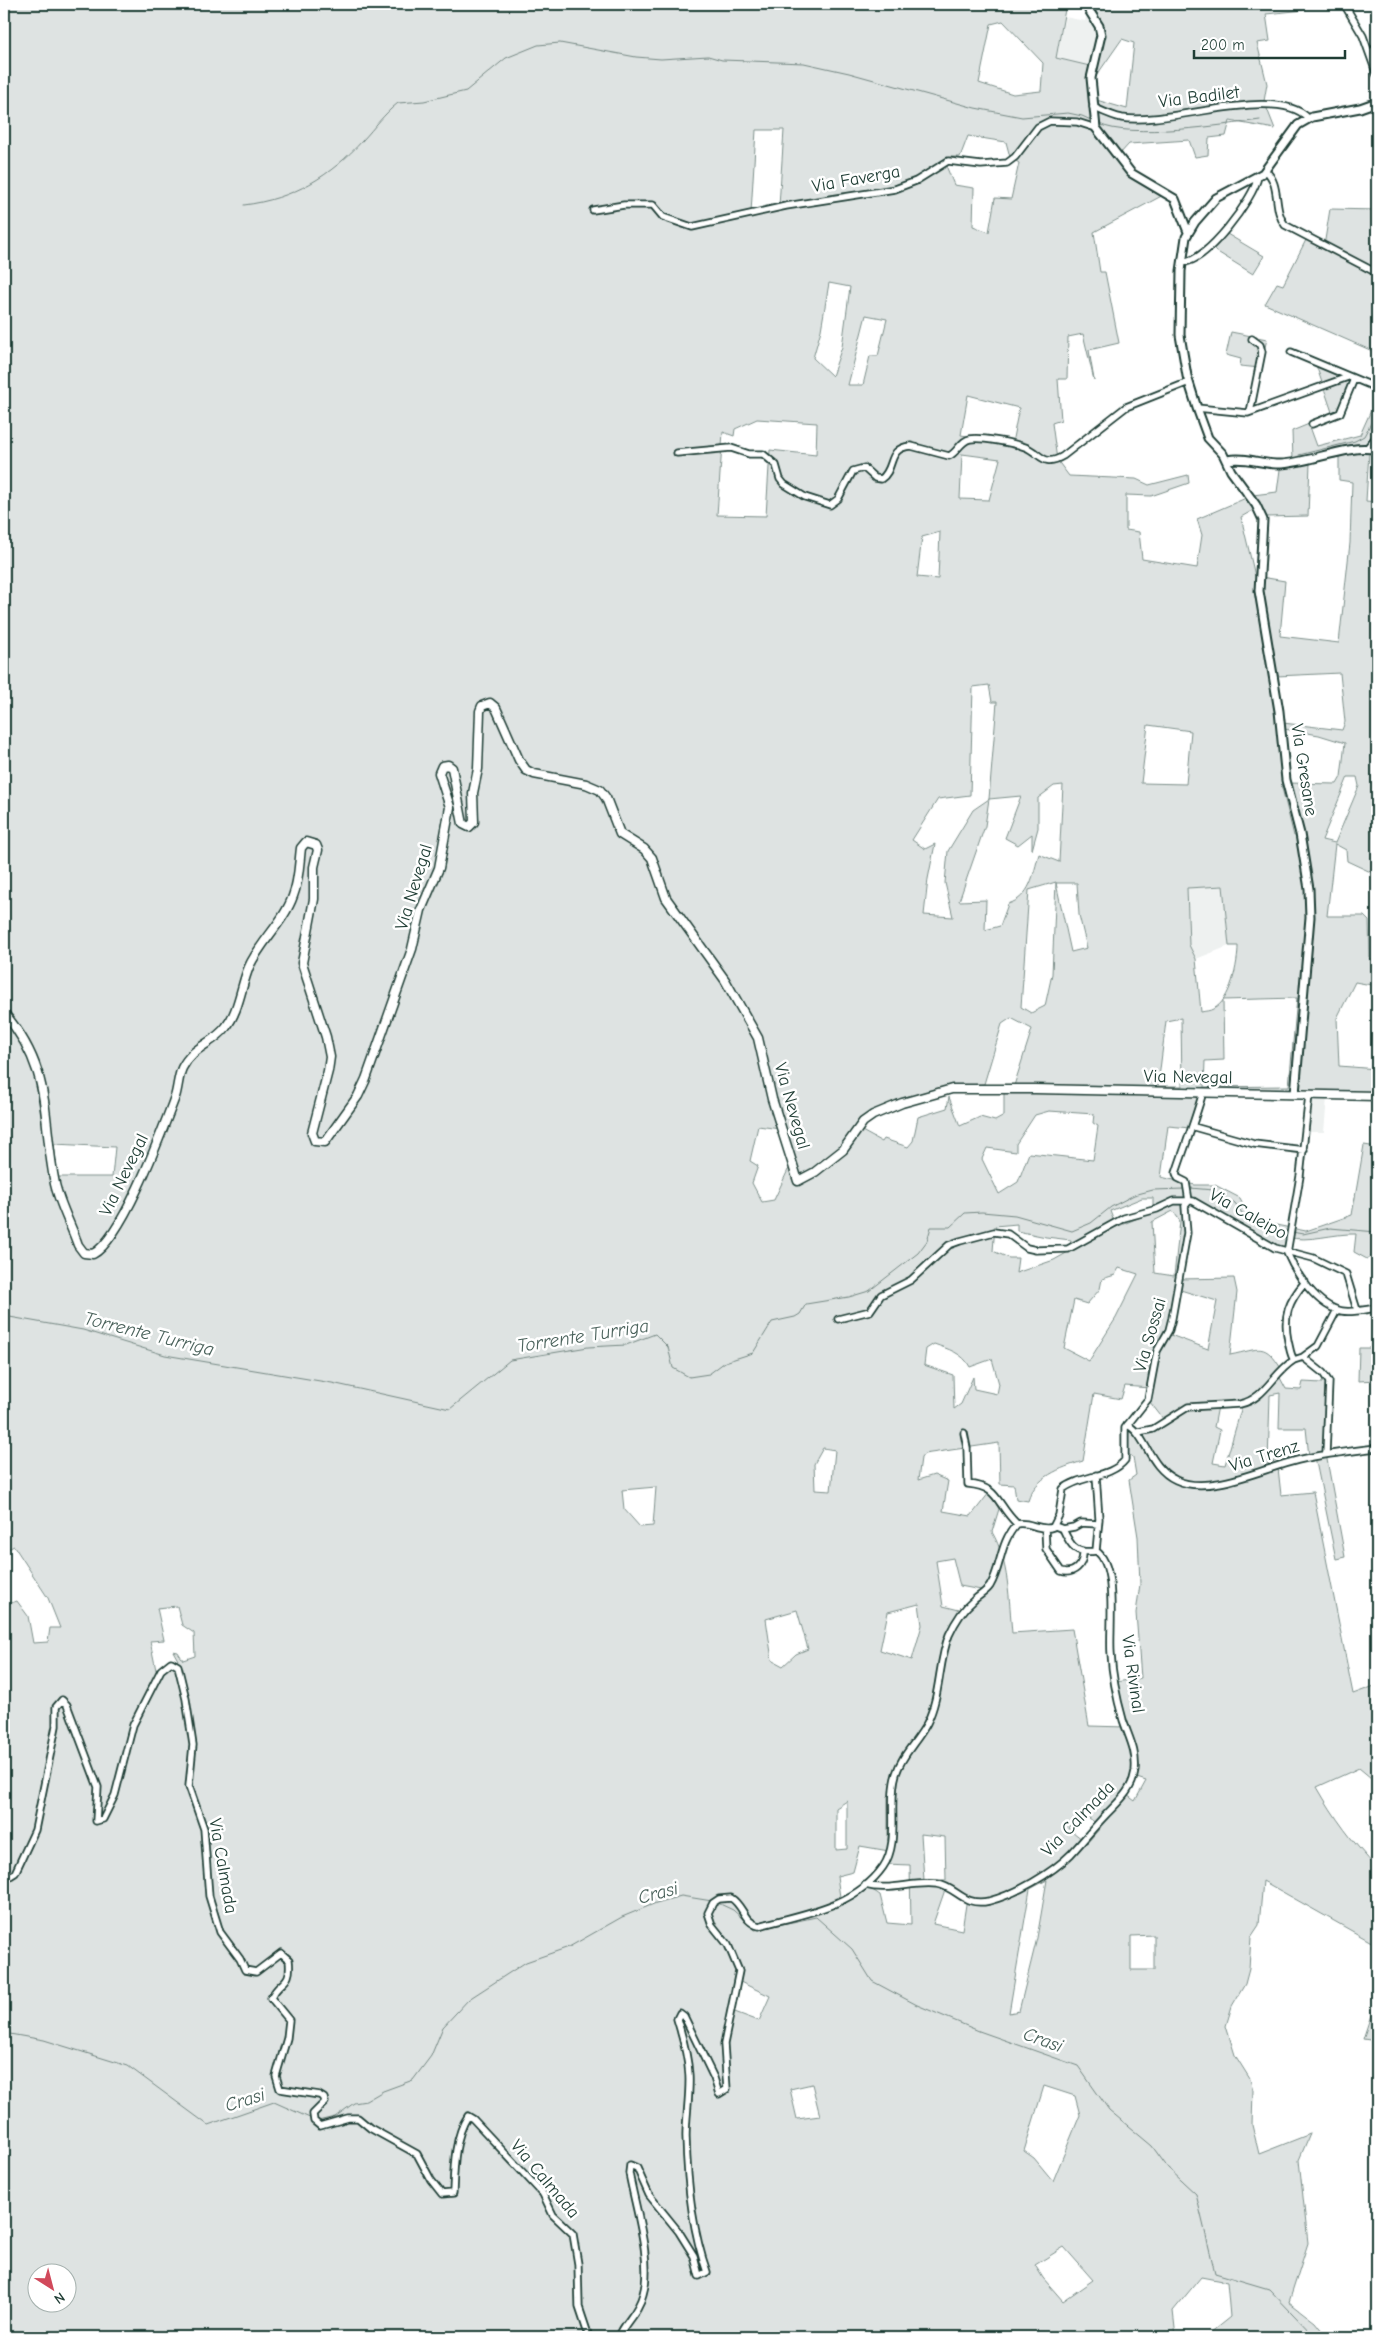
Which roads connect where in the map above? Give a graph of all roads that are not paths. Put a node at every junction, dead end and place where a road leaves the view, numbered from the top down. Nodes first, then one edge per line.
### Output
1 (1085, 4) edge
2 (1344, 4) edge
3 (1377, 46) edge
4 (1370, 54) junction
5 (1377, 76) edge
6 (1377, 102) edge
7 (1093, 107) junction
8 (1308, 118) junction
9 (1096, 128) junction
10 (1265, 170) junction
11 (1258, 176) junction
12 (593, 210) dead end
13 (1188, 232) junction
14 (1183, 262) junction
15 (1377, 273) edge
16 (1252, 339) dead end
17 (1292, 352) dead end
18 (1351, 378) junction
19 (1189, 382) junction
20 (1377, 388) edge
21 (1197, 408) junction
22 (1250, 412) junction
23 (1312, 424) dead end
24 (1377, 436) edge
25 (1367, 448) junction
26 (1377, 450) edge
27 (677, 453) dead end
28 (1227, 460) junction
29 (4, 1012) edge
30 (1203, 1092) junction
31 (1295, 1094) junction
32 (1309, 1095) junction
33 (1377, 1096) edge
34 (1194, 1127) junction
35 (1304, 1150) junction
36 (1189, 1199) junction
37 (1287, 1253) junction
38 (1304, 1282) junction
39 (1377, 1308) edge
40 (1337, 1310) junction
41 (1357, 1310) junction
42 (838, 1319) dead end
43 (1303, 1357) junction
44 (1294, 1360) junction
45 (1127, 1425) junction
46 (1138, 1432) junction
47 (964, 1433) dead end
48 (1377, 1448) edge
49 (1326, 1454) junction
50 (1096, 1475) junction
51 (1017, 1524) junction
52 (1098, 1524) junction
53 (1055, 1526) junction
54 (1045, 1529) junction
55 (1063, 1529) junction
56 (1096, 1550) junction
57 (1083, 1553) junction
58 (1134, 1773) joint
59 (4, 1880) edge
60 (865, 1885) junction
61 (589, 2337) edge
62 (619, 2337) edge

1 - 7 street
2 - 4 street
3 - 4 street
4 - 5 street
6 - 8 street
7 - 8 street, Via Badilet
7 - 9 street
8 - 10 street
9 - 12 street, Via Faverga
9 - 13 street
10 - 11 street
10 - 15 street
11 - 13 street
11 - 14 street
13 - 14 street
14 - 19 street
16 - 22 street
17 - 18 street
18 - 20 street
18 - 22 street
18 - 23 street
19 - 21 street
19 - 27 street
21 - 22 street
21 - 28 street
24 - 25 street
25 - 26 street
25 - 28 street
28 - 31 street, Via Gresane
29 - 30 main road, Via Nevegal
30 - 31 main road, Via Nevegal
30 - 34 street
31 - 32 main road, Via Nevegal
32 - 33 main road, Via Nevegal
32 - 35 street
34 - 35 street
34 - 36 street, Via Caleipo
35 - 37 street
36 - 37 street, Via Caleipo
36 - 42 street
36 - 45 street, Via Sossai
37 - 38 street, Via Caleipo
37 - 41 street
38 - 40 street, Via Caleipo
38 - 44 street
39 - 41 street
40 - 41 street
40 - 43 street
43 - 44 street
43 - 49 street
44 - 46 street
45 - 46 street
45 - 50 street
46 - 49 street, Via Trenz
47 - 51 street
48 - 49 street, Via Trenz
50 - 52 street
50 - 53 street
51 - 54 street
51 - 60 street
52 - 55 street
52 - 56 street
53 - 54 street
53 - 55 street
54 - 57 street
55 - 57 street
56 - 57 street
56 - 58 street, Via Rivinal
58 - 60 street, Via Calmada
59 - 61 street, Via Calmada
60 - 62 street

